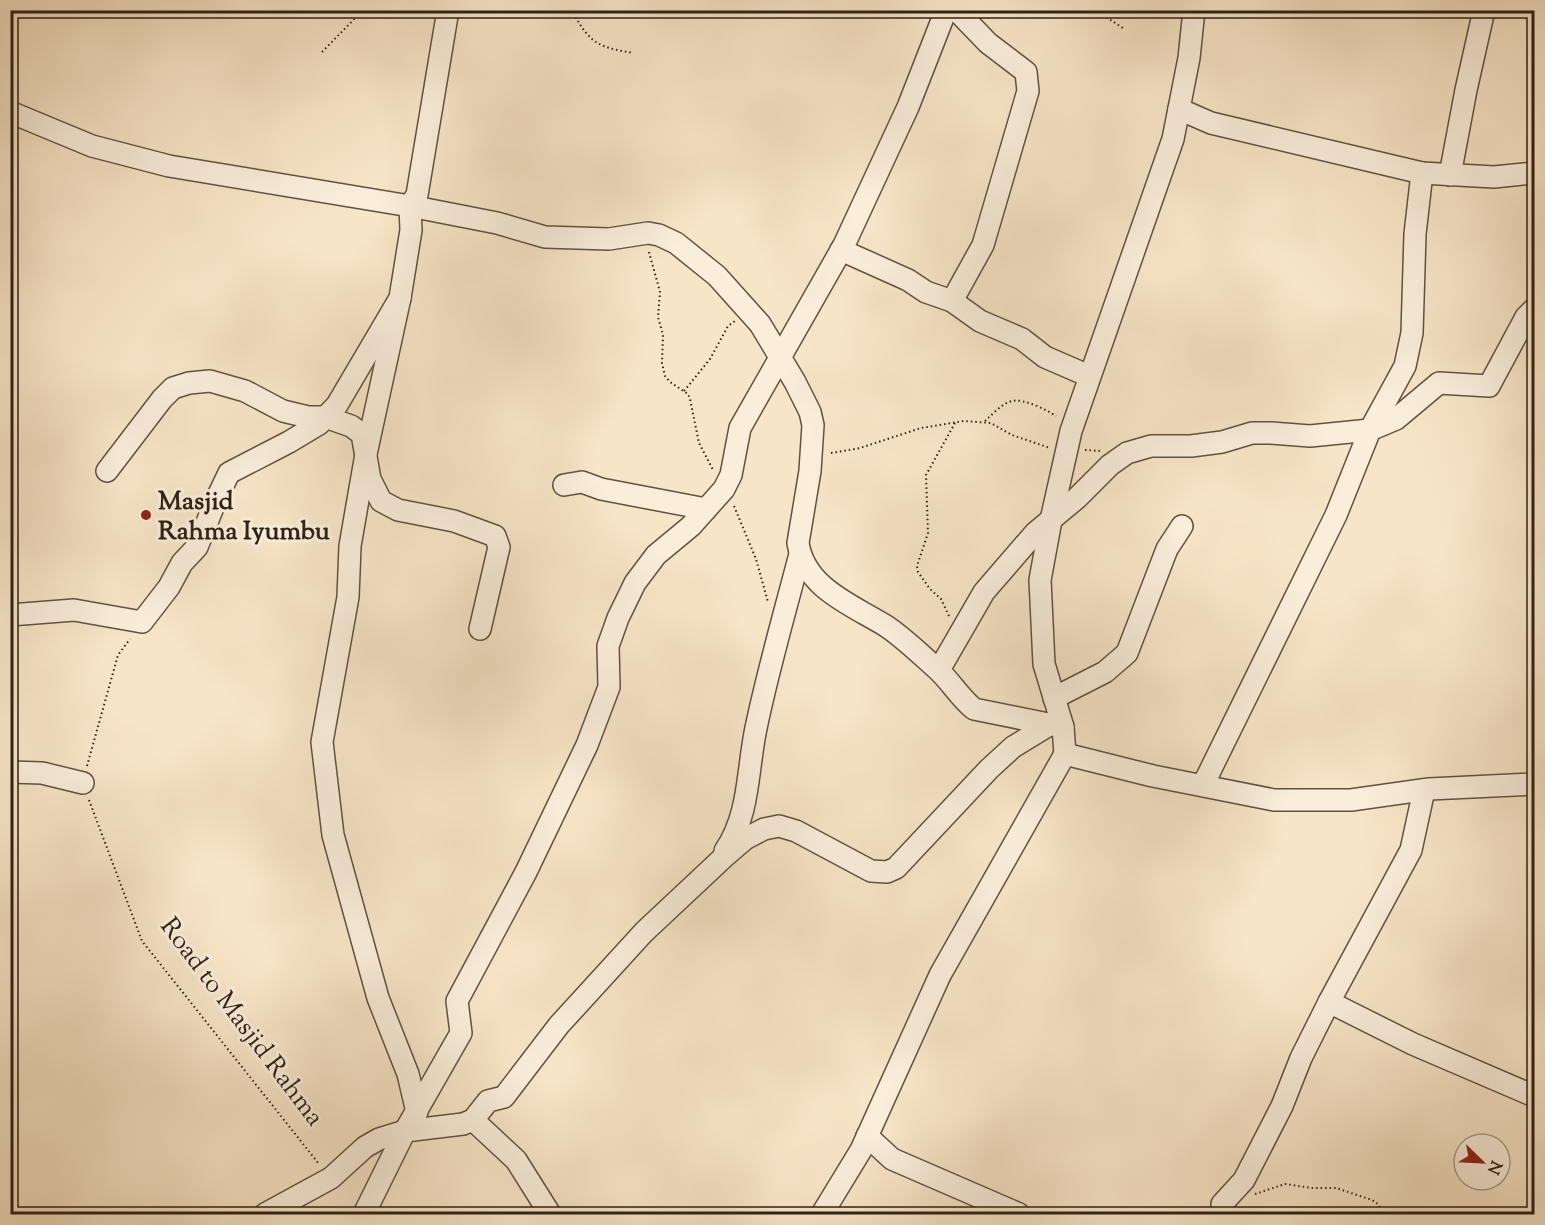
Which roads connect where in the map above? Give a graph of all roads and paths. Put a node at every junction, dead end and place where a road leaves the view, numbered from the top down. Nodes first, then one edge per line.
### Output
1 (363, 10) edge
2 (448, 10) edge
3 (570, 10) edge
4 (946, 10) edge
5 (960, 10) edge
6 (1095, 10) edge
7 (1194, 10) edge
8 (1484, 10) edge
9 (1123, 28) dead end
10 (322, 52) dead end
11 (633, 53) dead end
12 (1179, 109) junction
13 (10, 112) edge
14 (1422, 173) junction
15 (1534, 173) edge
16 (1450, 175) junction
17 (410, 206) junction
18 (648, 233) junction
19 (841, 250) junction
20 (400, 298) junction
21 (952, 301) junction
22 (1534, 309) edge
23 (750, 311) junction
24 (780, 356) junction
25 (1089, 376) junction
26 (684, 391) junction
27 (325, 417) junction
28 (985, 422) junction
29 (956, 423) junction
30 (1370, 430) junction
31 (1069, 440) junction
32 (1090, 450) junction
33 (831, 453) dead end
34 (1127, 453) junction
35 (366, 454) junction
36 (107, 471) dead end
37 (564, 485) dead end
38 (724, 489) junction
39 (706, 509) junction
40 (1051, 520) junction
41 (1182, 526) dead end
42 (800, 554) junction
43 (768, 604) dead end
44 (10, 615) edge
45 (142, 622) junction
46 (480, 629) dead end
47 (956, 642) junction
48 (939, 670) junction
49 (1054, 698) junction
50 (1056, 726) junction
51 (1065, 754) junction
52 (10, 772) edge
53 (83, 783) junction
54 (1534, 784) edge
55 (1203, 785) junction
56 (1424, 790) junction
57 (716, 864) junction
58 (1329, 1002) junction
59 (1534, 1096) edge
60 (417, 1112) junction
61 (473, 1120) junction
62 (405, 1131) junction
63 (867, 1136) junction
64 (331, 1178) junction
65 (1248, 1197) dead end
66 (1222, 1204) dead end
67 (265, 1215) edge
68 (363, 1215) edge
69 (550, 1215) edge
70 (822, 1215) edge
71 (1019, 1215) edge
72 (1385, 1215) edge

1 - 10 path
2 - 17 street
3 - 11 path
4 - 19 street
5 - 21 street
6 - 9 path
7 - 12 street
8 - 16 street
12 - 14 street
12 - 25 street
13 - 17 street
14 - 16 street
14 - 30 street
15 - 16 street
17 - 18 street
17 - 20 street
18 - 23 street
18 - 26 path
19 - 21 street
19 - 24 street
20 - 27 street
20 - 35 street
21 - 25 street
22 - 30 street
23 - 24 street
23 - 26 path
24 - 38 street
24 - 42 street
25 - 31 street
26 - 38 path
27 - 35 street
27 - 36 street
27 - 45 street
28 - 29 path
28 - 31 path
28 - 31 path
29 - 33 path
29 - 47 path
30 - 34 street
30 - 55 street
31 - 32 path
31 - 32 path
31 - 40 street
32 - 34 path
34 - 40 street
35 - 46 street
35 - 60 street
37 - 39 street
38 - 39 street
38 - 43 path
39 - 60 street
40 - 47 street
40 - 49 street
41 - 49 street
42 - 48 street
42 - 57 street
44 - 45 street
45 - 53 path
47 - 48 street
48 - 50 street
49 - 50 street
50 - 51 street
50 - 57 street
51 - 55 street
51 - 63 street
52 - 53 street
53 - 64 path, Road to Masjid Rahma
54 - 56 street
55 - 56 street
56 - 58 street
57 - 61 street
58 - 59 street
58 - 66 street
60 - 62 street
61 - 62 street
61 - 69 street
62 - 64 street
62 - 68 street
63 - 70 street
63 - 71 street
64 - 67 street
65 - 72 path

